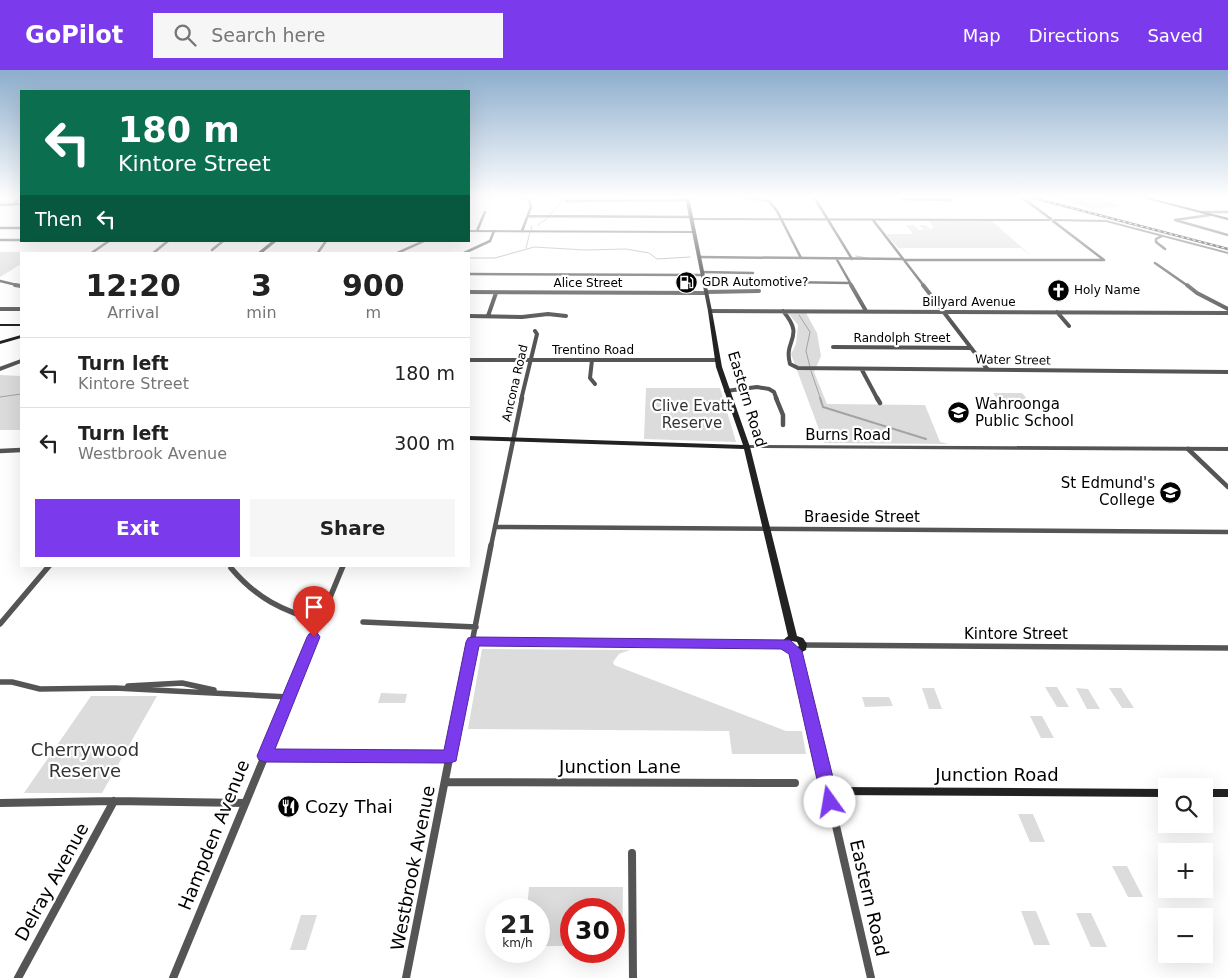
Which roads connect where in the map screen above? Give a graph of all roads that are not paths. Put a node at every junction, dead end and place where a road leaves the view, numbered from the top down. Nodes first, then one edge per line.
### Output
1 (13, 239) edge
2 (491, 239) edge
3 (695, 239) edge
4 (792, 239) edge
5 (840, 239) edge
6 (888, 239) edge
7 (1077, 239) edge
8 (1156, 239) edge
9 (1175, 239) edge
10 (0, 240) edge
11 (108, 242) edge
12 (167, 242) edge
13 (222, 242) edge
14 (274, 242) edge
15 (423, 242) edge
16 (1165, 249) dead end
17 (212, 250) dead end
18 (93, 252) edge
19 (154, 252) edge
20 (261, 252) edge
21 (399, 252) edge
22 (466, 252) edge
23 (1228, 253) edge
24 (699, 257) junction
25 (801, 258) junction
26 (836, 258) junction
27 (852, 259) junction
28 (904, 260) junction
29 (1155, 263) dead end
30 (753, 273) dead end
31 (470, 274) edge
32 (702, 274) junction
33 (0, 281) edge
34 (785, 282) dead end
35 (850, 283) junction
36 (20, 286) edge
37 (759, 291) dead end
38 (470, 292) edge
39 (496, 292) junction
40 (706, 292) junction
41 (0, 308) edge
42 (20, 309) edge
43 (710, 311) junction
44 (784, 311) junction
45 (866, 311) junction
46 (1228, 311) edge
47 (943, 312) junction
48 (1057, 312) junction
49 (470, 316) edge
50 (488, 316) junction
51 (566, 316) dead end
52 (0, 325) edge
53 (20, 325) edge
54 (1069, 326) dead end
55 (535, 331) dead end
56 (20, 336) edge
57 (2, 341) edge
58 (833, 347) dead end
59 (971, 348) junction
60 (470, 360) edge
61 (531, 360) junction
62 (592, 360) junction
63 (718, 360) junction
64 (20, 361) edge
65 (0, 369) edge
66 (862, 370) junction
67 (988, 370) junction
68 (1228, 372) edge
69 (595, 384) dead end
70 (725, 389) junction
71 (880, 403) dead end
72 (782, 425) dead end
73 (470, 438) edge
74 (512, 439) junction
75 (747, 447) junction
76 (1188, 449) junction
77 (1228, 449) edge
78 (20, 450) edge
79 (0, 451) edge
80 (1228, 486) edge
81 (495, 527) junction
82 (767, 529) junction
83 (1228, 532) edge
84 (48, 567) edge
85 (343, 567) edge
86 (231, 568) dead end
87 (320, 622) junction
88 (363, 622) dead end
89 (0, 624) edge
90 (476, 628) junction
91 (793, 638) junction
92 (473, 642) junction
93 (785, 644) junction
94 (799, 648) junction
95 (1228, 648) edge
96 (0, 682) edge
97 (289, 697) junction
98 (265, 756) junction
99 (450, 756) junction
100 (445, 782) junction
101 (795, 783) dead end
102 (828, 791) junction
103 (1158, 793) edge
104 (1213, 793) edge
105 (1228, 793) edge
106 (114, 801) junction
107 (0, 803) edge
108 (245, 803) junction
109 (632, 853) dead end
110 (18, 978) edge
111 (173, 978) edge
112 (406, 978) edge
113 (633, 978) edge
114 (871, 978) edge

1 - 10 street
2 - 22 street
3 - 24 main road, Eastern Road
4 - 25 street
5 - 27 street
6 - 28 street
7 - 28 street
8 - 16 street
9 - 23 street
11 - 18 street
12 - 19 street
13 - 17 street
14 - 20 main road
15 - 21 street
24 - 25 street
24 - 32 main road, Eastern Road
25 - 26 street
26 - 27 street
26 - 35 street
27 - 28 street
28 - 47 street
29 - 46 street
30 - 32 street
31 - 32 street
32 - 40 main road, Eastern Road
33 - 36 street
34 - 35 street
35 - 45 street
37 - 40 street, Alice Street
38 - 39 street, Alice Street
39 - 40 street, Alice Street
39 - 50 street
40 - 43 main road, Eastern Road
41 - 42 street
43 - 44 street, Billyard Avenue
43 - 63 main road, Eastern Road
44 - 45 street, Billyard Avenue
44 - 66 street, Water Street
45 - 47 street, Billyard Avenue
46 - 48 street, Billyard Avenue
47 - 48 street, Billyard Avenue
47 - 59 street
48 - 54 street
49 - 50 street
50 - 51 street
52 - 53 main road
55 - 61 street, Ancona Road
56 - 57 main road
58 - 59 street, Randolph Street
59 - 67 street
60 - 61 street, Trentino Road
61 - 62 street, Trentino Road
61 - 74 street, Ancona Road
62 - 63 street, Trentino Road
62 - 69 street
63 - 70 main road, Eastern Road
64 - 65 street
66 - 67 street, Water Street
66 - 71 street
67 - 68 street, Water Street
70 - 72 street
70 - 75 main road, Eastern Road
73 - 74 main road, Burns Road
74 - 75 main road, Burns Road
74 - 81 street, Westbrook Avenue
75 - 76 street, Burns Road
75 - 82 main road, Eastern Road
76 - 77 street, Burns Road
76 - 80 street
78 - 79 street
81 - 82 street, Braeside Street
81 - 90 street, Westbrook Avenue
82 - 83 street, Braeside Street
82 - 91 main road, Eastern Road
84 - 89 street
85 - 87 street, Hampden Avenue
86 - 87 street
87 - 97 street, Hampden Avenue
88 - 90 street
90 - 92 street, Westbrook Avenue
91 - 93 main road
91 - 94 main road
92 - 93 street
92 - 99 street, Westbrook Avenue
93 - 94 main road
94 - 95 street, Kintore Street
94 - 102 main road, Eastern Road
96 - 97 street
97 - 98 street, Hampden Avenue
98 - 99 street
98 - 108 street, Hampden Avenue
99 - 100 street, Westbrook Avenue
100 - 101 street, Junction Lane
100 - 112 street, Westbrook Avenue
102 - 103 main road, Junction Road
102 - 114 street, Eastern Road
104 - 105 main road
106 - 107 street
106 - 108 street
106 - 110 street, Delray Avenue
108 - 111 street, Hampden Avenue
109 - 113 street

